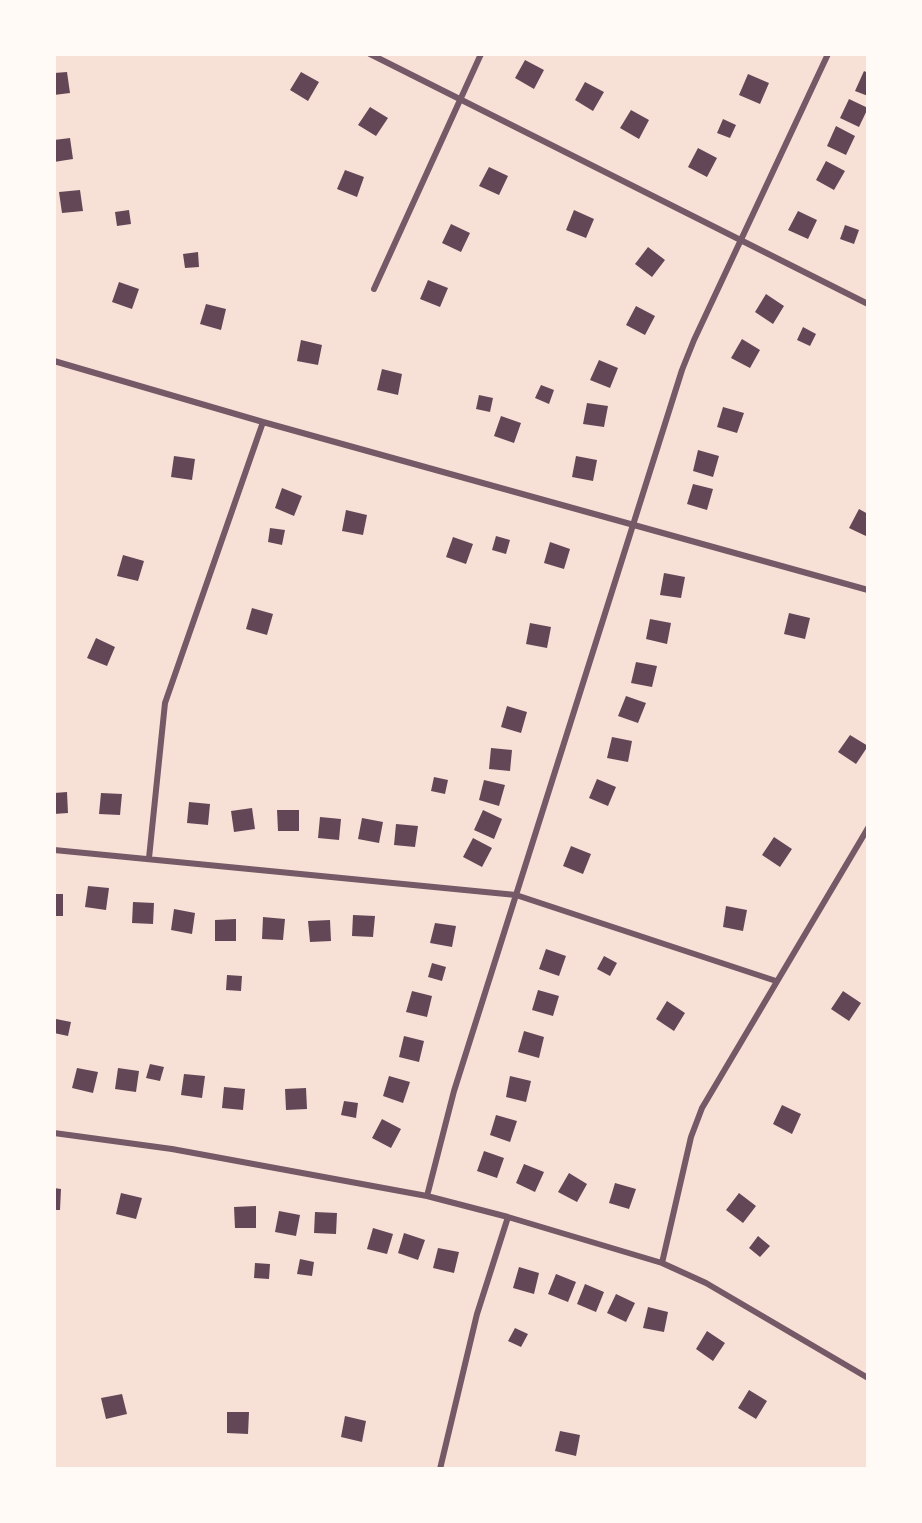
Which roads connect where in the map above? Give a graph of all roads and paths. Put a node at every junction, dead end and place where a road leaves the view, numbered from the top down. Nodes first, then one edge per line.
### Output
1 (370, 54) edge
2 (481, 54) edge
3 (828, 54) edge
4 (460, 99) junction
5 (740, 240) junction
6 (374, 289) dead end
7 (868, 304) edge
8 (54, 361) edge
9 (263, 422) junction
10 (633, 526) junction
11 (868, 590) edge
12 (868, 828) edge
13 (54, 850) edge
14 (149, 858) junction
15 (516, 896) junction
16 (776, 981) junction
17 (54, 1133) edge
18 (427, 1196) junction
19 (508, 1217) junction
20 (662, 1263) junction
21 (868, 1378) edge
22 (440, 1469) edge

1 - 4 street
2 - 4 street
3 - 5 street
4 - 5 street
4 - 6 street
5 - 7 street
5 - 10 street
8 - 9 street
9 - 10 street
9 - 14 street
10 - 11 street
10 - 15 street
12 - 16 street
13 - 14 street
14 - 15 street
15 - 16 street
15 - 18 street
16 - 20 street
17 - 18 street
18 - 19 street
19 - 20 street
19 - 22 street
20 - 21 street

